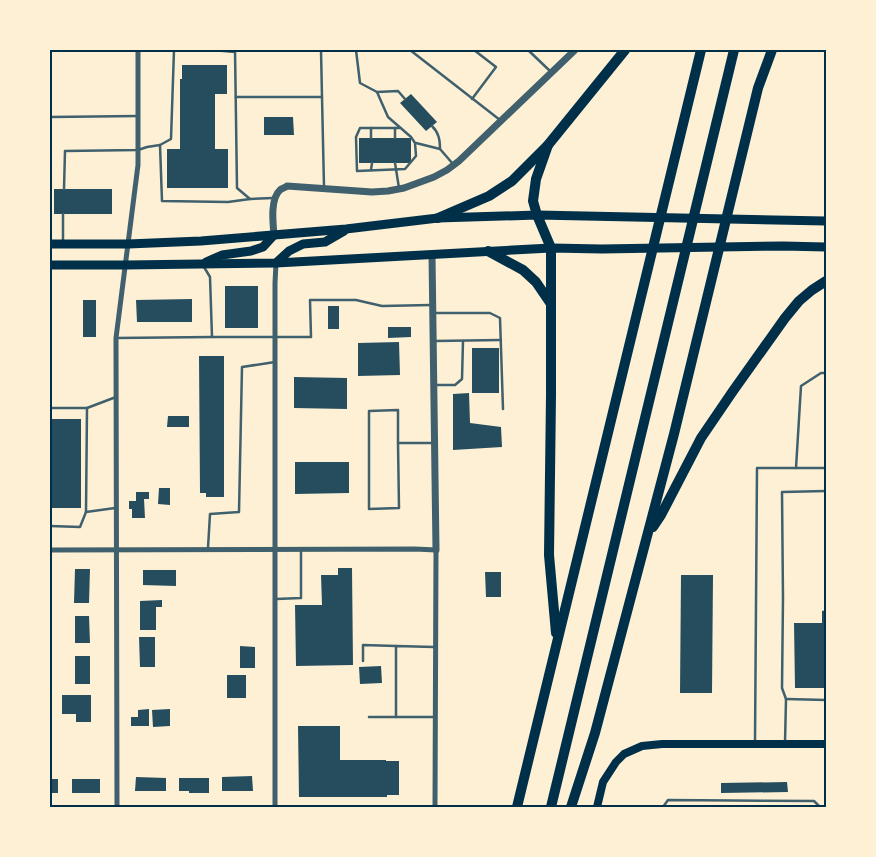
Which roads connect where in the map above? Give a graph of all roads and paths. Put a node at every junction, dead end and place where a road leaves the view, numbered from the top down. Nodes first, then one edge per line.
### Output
1 (138, 50) edge
2 (174, 50) edge
3 (212, 50) edge
4 (321, 50) edge
5 (356, 50) edge
6 (410, 50) edge
7 (420, 50) edge
8 (474, 50) edge
9 (528, 50) edge
10 (575, 50) edge
11 (625, 50) edge
12 (701, 50) edge
13 (734, 50) edge
14 (772, 50) edge
15 (235, 51) edge
16 (416, 55) junction
17 (551, 72) junction
18 (377, 92) junction
19 (236, 97) junction
20 (322, 97) junction
21 (405, 99) dead end
22 (472, 99) junction
23 (138, 116) junction
24 (50, 117) edge
25 (501, 121) junction
26 (432, 126) dead end
27 (371, 128) junction
28 (395, 128) junction
29 (401, 128) junction
30 (371, 138) dead end
31 (395, 138) dead end
32 (416, 143) junction
33 (160, 145) junction
34 (548, 145) junction
35 (440, 149) junction
36 (138, 150) junction
37 (372, 163) dead end
38 (396, 163) dead end
39 (454, 165) junction
40 (371, 170) junction
41 (396, 170) junction
42 (324, 188) junction
43 (64, 189) dead end
44 (400, 189) junction
45 (274, 198) junction
46 (250, 199) junction
47 (63, 214) dead end
48 (537, 215) junction
49 (438, 218) junction
50 (826, 221) edge
51 (346, 229) junction
52 (274, 236) junction
53 (50, 244) edge
54 (62, 244) junction
55 (128, 244) junction
56 (826, 247) edge
57 (551, 248) junction
58 (488, 251) junction
59 (432, 255) junction
60 (276, 262) junction
61 (201, 264) junction
62 (50, 265) edge
63 (126, 265) junction
64 (826, 281) edge
65 (551, 305) junction
66 (433, 310) junction
67 (212, 337) junction
68 (116, 338) junction
69 (275, 338) junction
70 (501, 340) junction
71 (433, 341) junction
72 (463, 341) junction
73 (275, 362) junction
74 (826, 373) edge
75 (434, 385) junction
76 (116, 397) junction
77 (50, 408) edge
78 (88, 408) junction
79 (503, 409) dead end
80 (398, 443) junction
81 (435, 443) junction
82 (796, 468) junction
83 (826, 468) edge
84 (826, 491) edge
85 (116, 508) junction
86 (86, 512) junction
87 (50, 526) edge
88 (647, 536) junction
89 (301, 549) junction
90 (50, 550) edge
91 (116, 550) junction
92 (208, 550) junction
93 (275, 550) junction
94 (436, 550) junction
95 (275, 599) junction
96 (557, 642) junction
97 (396, 646) junction
98 (436, 647) junction
99 (363, 661) dead end
100 (786, 699) junction
101 (826, 700) edge
102 (369, 717) dead end
103 (396, 717) junction
104 (436, 717) junction
105 (755, 744) junction
106 (785, 744) junction
107 (826, 744) edge
108 (117, 807) edge
109 (275, 807) edge
110 (435, 807) edge
111 (517, 807) edge
112 (551, 807) edge
113 (571, 807) edge
114 (597, 807) edge
115 (663, 807) edge
116 (820, 807) edge

1 - 23 street
2 - 33 lane
3 - 15 lane
4 - 20 lane
5 - 18 lane
6 - 16 lane
7 - 16 lane
8 - 22 lane
9 - 17 lane
10 - 17 street
11 - 34 highway
12 - 96 highway
13 - 112 highway
14 - 88 highway
15 - 19 lane
16 - 22 lane
17 - 25 street
18 - 21 lane
18 - 29 lane
19 - 20 lane
19 - 46 lane
20 - 42 lane
22 - 25 lane
23 - 24 lane
23 - 36 street
25 - 39 street
26 - 35 lane
27 - 28 lane
27 - 30 lane
27 - 40 lane
28 - 29 lane
28 - 31 lane
29 - 32 lane
32 - 35 lane
32 - 41 lane
33 - 36 lane
33 - 46 lane
34 - 48 highway
34 - 49 highway
35 - 39 lane
36 - 43 lane
36 - 55 street
37 - 40 lane
38 - 41 lane
39 - 44 street
40 - 41 lane
41 - 44 lane
42 - 44 street
42 - 45 street
45 - 46 lane
45 - 52 street
47 - 54 lane
48 - 49 main road
48 - 50 main road
48 - 57 highway
49 - 51 main road
51 - 52 main road
51 - 60 main road
52 - 55 main road
52 - 61 main road
53 - 54 main road
54 - 55 main road
55 - 63 street
56 - 57 main road
57 - 58 main road
57 - 65 highway
58 - 59 main road
58 - 65 highway
59 - 60 main road
59 - 66 street
60 - 61 main road
60 - 69 street
61 - 63 main road
61 - 67 lane
62 - 63 main road
63 - 68 street
64 - 88 highway
65 - 96 highway
66 - 69 lane
66 - 70 lane
66 - 71 street
67 - 68 lane
67 - 69 lane
68 - 76 street
69 - 73 street
70 - 72 lane
70 - 79 lane
71 - 72 lane
71 - 75 street
72 - 75 lane
73 - 92 lane
73 - 93 street
74 - 82 lane
75 - 81 street
76 - 78 lane
76 - 85 street
77 - 78 lane
78 - 86 lane
80 - 80 lane
80 - 81 lane
81 - 94 street
82 - 83 lane
82 - 105 lane
84 - 100 lane
85 - 86 lane
85 - 91 street
86 - 87 lane
88 - 113 highway
89 - 93 street
89 - 94 street
89 - 95 lane
90 - 91 street
91 - 92 street
91 - 108 street
92 - 93 street
93 - 95 street
94 - 98 street
95 - 109 street
96 - 111 highway
97 - 98 lane
97 - 99 lane
97 - 103 lane
98 - 104 street
100 - 101 lane
100 - 106 lane
102 - 103 lane
103 - 104 lane
104 - 110 street
105 - 106 main road
105 - 114 main road
106 - 107 main road
115 - 116 lane

